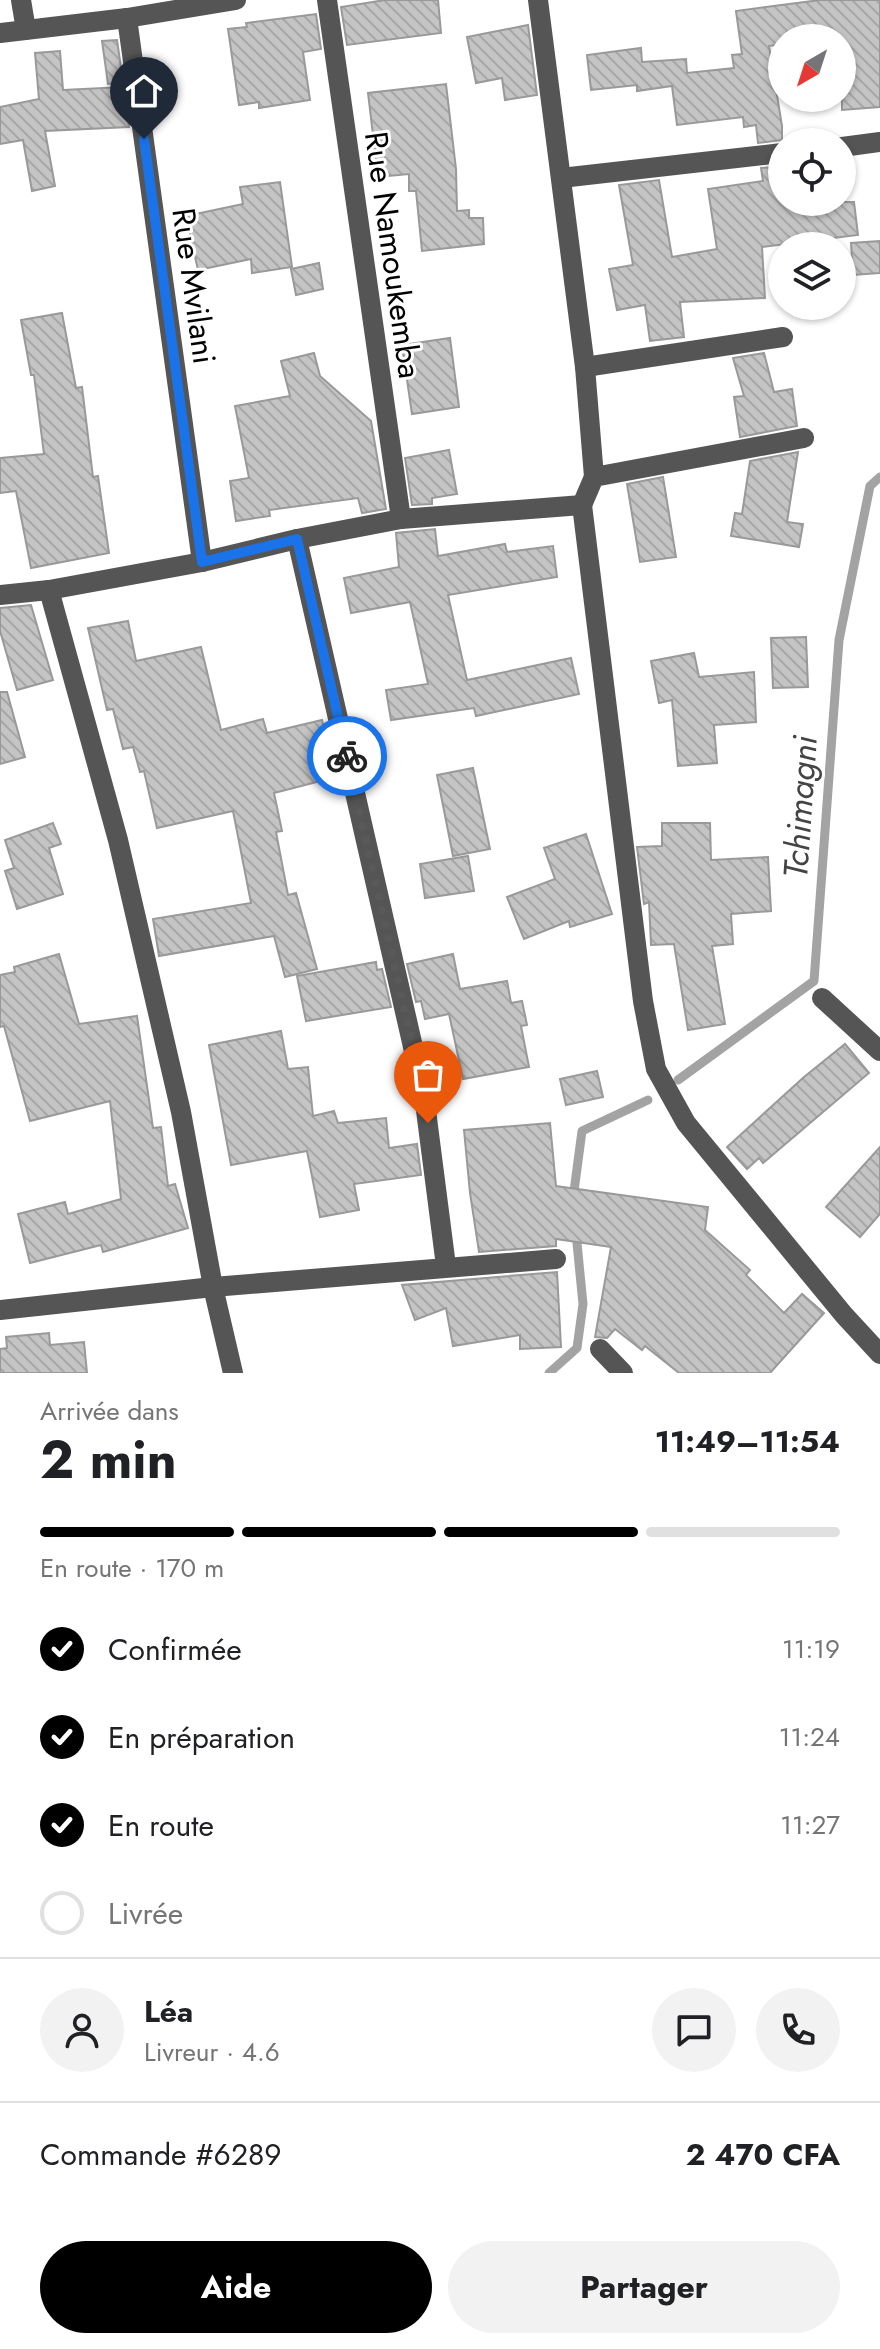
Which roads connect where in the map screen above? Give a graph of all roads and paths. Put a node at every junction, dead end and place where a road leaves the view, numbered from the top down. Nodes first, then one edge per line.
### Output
1 (21, 0) edge
2 (232, 0) edge
3 (327, 0) edge
4 (538, 0) edge
5 (127, 18) junction
6 (26, 30) junction
7 (0, 33) edge
8 (880, 142) edge
9 (856, 145) edge
10 (768, 155) edge
11 (561, 178) junction
12 (783, 337) dead end
13 (585, 367) junction
14 (804, 438) dead end
15 (594, 477) junction
16 (582, 505) junction
17 (401, 519) junction
18 (297, 539) junction
19 (202, 562) junction
20 (49, 590) junction
21 (0, 595) edge
22 (822, 998) dead end
23 (880, 1051) edge
24 (556, 1259) dead end
25 (446, 1266) junction
26 (213, 1287) junction
27 (0, 1310) edge
28 (600, 1349) dead end
29 (880, 1354) edge
30 (233, 1373) edge
31 (623, 1373) edge

1 - 6 street
2 - 5 street
3 - 17 street, Rue Namoukemba
4 - 11 street
5 - 6 street
5 - 19 street, Rue Mvilani
6 - 7 street
8 - 9 street
10 - 11 street
11 - 13 street
12 - 13 street
13 - 15 street
14 - 15 street
15 - 16 street
16 - 17 street
16 - 29 street
17 - 18 street
18 - 19 street
18 - 25 street
19 - 20 street
20 - 21 street
20 - 26 street
22 - 23 street
24 - 25 street
25 - 26 street
26 - 27 street
26 - 30 street
28 - 31 street

